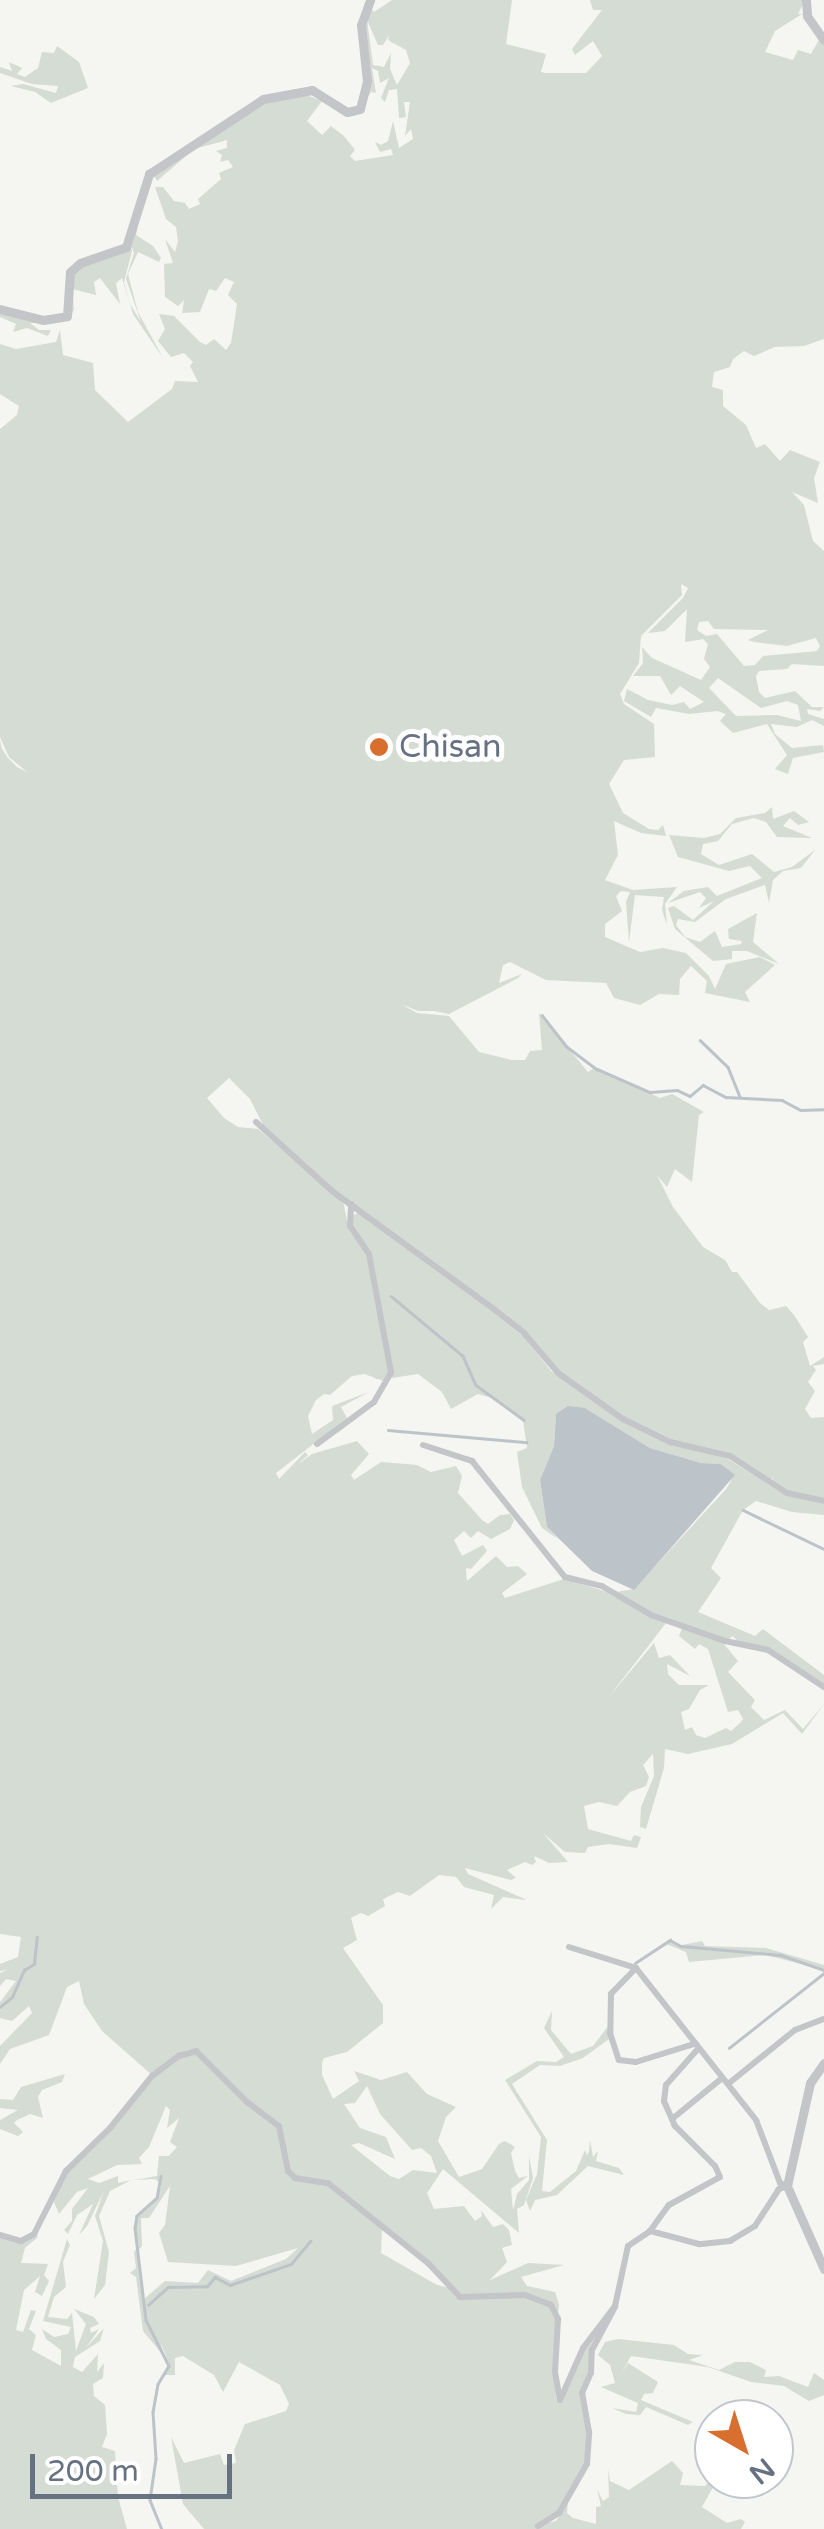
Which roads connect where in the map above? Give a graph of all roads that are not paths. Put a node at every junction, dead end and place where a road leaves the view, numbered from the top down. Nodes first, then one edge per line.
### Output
1 (370, 0) edge
2 (806, 0) edge
3 (824, 40) edge
4 (0, 309) edge
5 (256, 1122) dead end
6 (351, 1204) junction
7 (317, 1444) dead end
8 (422, 1445) dead end
9 (824, 1501) edge
10 (824, 1687) edge
11 (569, 1947) dead end
12 (636, 1968) junction
13 (824, 2018) edge
14 (696, 2046) junction
15 (824, 2063) edge
16 (724, 2082) junction
17 (672, 2118) junction
18 (787, 2186) junction
19 (650, 2231) junction
20 (0, 2235) edge
21 (824, 2268) edge
22 (614, 2306) junction
23 (538, 2526) dead end

1 - 4 street
2 - 3 street
5 - 6 street
6 - 7 street
6 - 9 street
8 - 10 street
11 - 12 street
12 - 14 street
12 - 14 street
13 - 16 street
14 - 16 street
14 - 17 street
15 - 18 street
16 - 17 street
16 - 18 street
17 - 19 street
18 - 19 street
18 - 21 street
19 - 22 street
20 - 22 street
22 - 23 street

